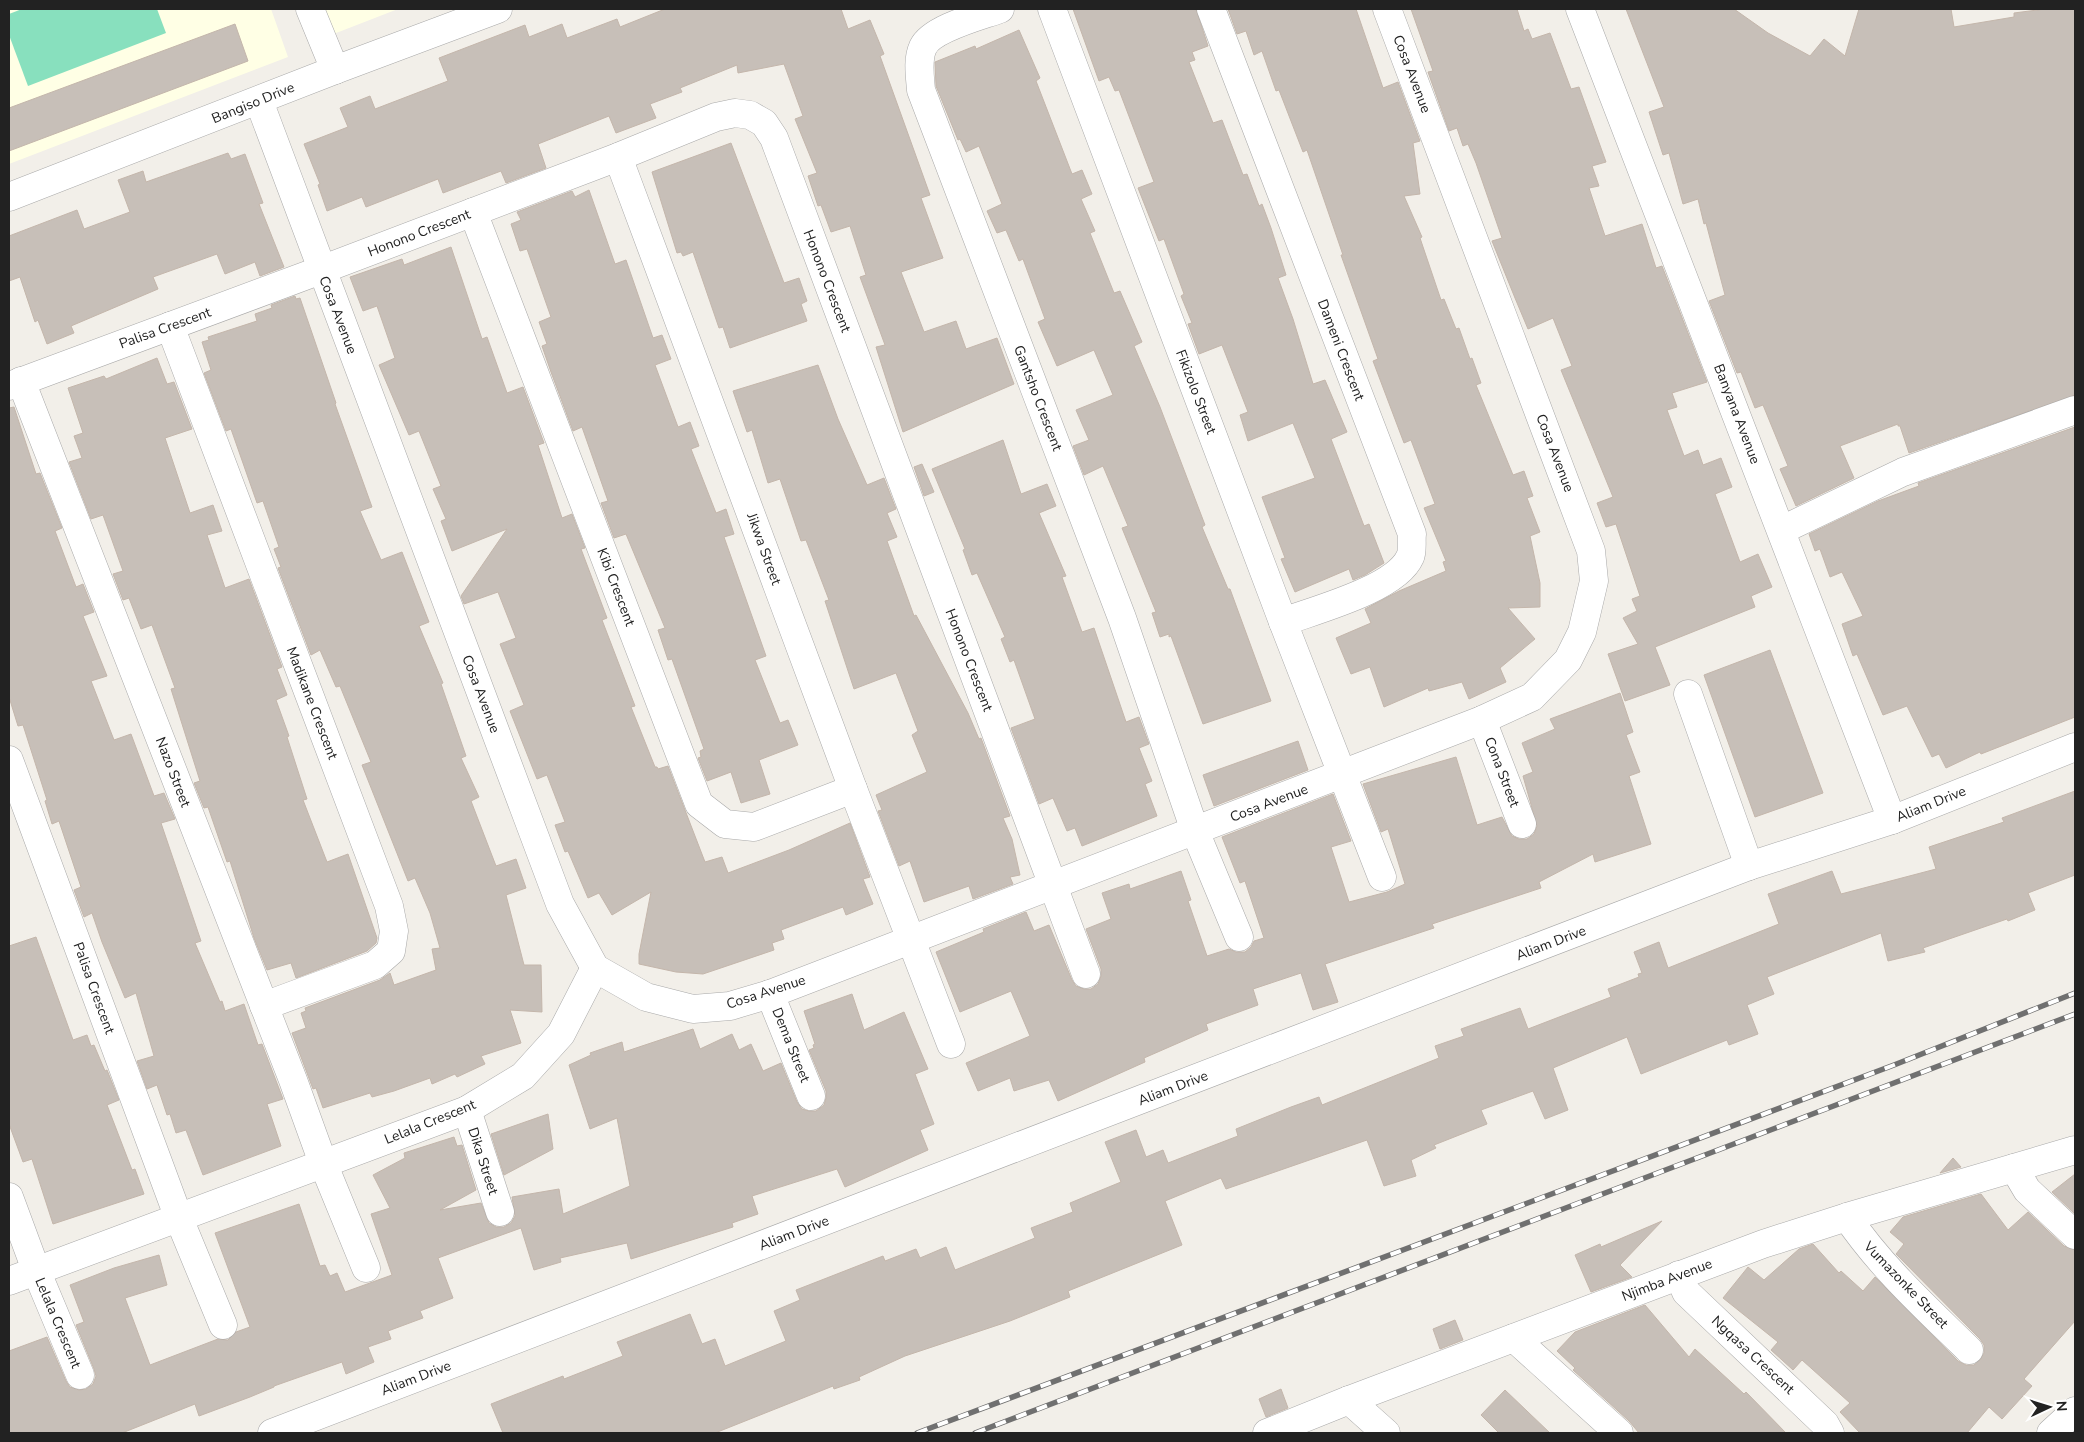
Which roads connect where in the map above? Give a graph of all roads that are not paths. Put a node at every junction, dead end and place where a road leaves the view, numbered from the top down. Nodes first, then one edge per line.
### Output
1 (310, 9) edge
2 (498, 9) edge
3 (1000, 9) edge
4 (1052, 9) edge
5 (1210, 9) edge
6 (1387, 9) edge
7 (1580, 9) edge
8 (335, 70) junction
9 (259, 101) junction
10 (618, 157) junction
11 (9, 197) edge
12 (473, 212) junction
13 (321, 270) junction
14 (170, 326) junction
15 (15, 384) edge
16 (2075, 410) edge
17 (1782, 530) junction
18 (1283, 622) junction
19 (1688, 694) dead end
20 (1482, 720) junction
21 (2075, 747) edge
22 (9, 760) edge
23 (1343, 775) junction
24 (853, 789) junction
25 (1892, 820) junction
26 (1522, 824) dead end
27 (1195, 831) junction
28 (1749, 866) junction
29 (1382, 877) dead end
30 (1053, 885) junction
31 (1239, 937) dead end
32 (911, 940) junction
33 (594, 968) junction
34 (1086, 974) dead end
35 (770, 994) junction
36 (264, 1006) junction
37 (951, 1044) dead end
38 (812, 1096) dead end
39 (466, 1110) junction
40 (2075, 1150) edge
41 (323, 1163) junction
42 (2014, 1168) junction
43 (9, 1197) edge
44 (500, 1212) dead end
45 (178, 1216) junction
46 (1847, 1217) junction
47 (2075, 1235) edge
48 (366, 1268) dead end
49 (36, 1270) junction
50 (1679, 1275) junction
51 (9, 1281) edge
52 (223, 1325) dead end
53 (1514, 1338) junction
54 (1969, 1350) dead end
55 (80, 1375) dead end
56 (1350, 1400) junction
57 (2075, 1411) edge
58 (272, 1433) edge
59 (1267, 1433) edge
60 (1386, 1433) edge
61 (1619, 1433) edge
62 (1830, 1433) edge
63 (2051, 1433) edge

1 - 8 street
2 - 8 street, Bangiso Drive
3 - 27 street, Gantsho Crescent
4 - 18 street, Fikizolo Street
5 - 18 street, Dameni Crescent
6 - 20 street, Cosa Avenue
7 - 17 street, Banyana Avenue
8 - 9 street, Bangiso Drive
9 - 11 street, Bangiso Drive
9 - 13 street, Cosa Avenue
10 - 12 street, Honono Crescent
10 - 24 street, Jikwa Street
10 - 30 street, Honono Crescent
12 - 13 street, Honono Crescent
12 - 24 street, Kibi Crescent
13 - 14 street, Palisa Crescent
13 - 33 street, Cosa Avenue
14 - 15 street, Palisa Crescent
14 - 36 street, Madikane Crescent
15 - 36 street, Nazo Street
16 - 17 street
17 - 25 street, Banyana Avenue
18 - 23 street, Fikizolo Street
19 - 28 street
20 - 23 street, Cosa Avenue
20 - 26 street, Cona Street
21 - 25 street, Aliam Drive
22 - 45 street, Palisa Crescent
23 - 27 street, Cosa Avenue
23 - 29 street
24 - 32 street, Jikwa Street
25 - 28 street, Aliam Drive
27 - 30 street, Cosa Avenue
27 - 31 street
28 - 58 street, Aliam Drive
30 - 32 street, Cosa Avenue
30 - 34 street
32 - 35 street, Cosa Avenue
32 - 37 street
33 - 35 street, Cosa Avenue
33 - 39 street, Lelala Crescent
35 - 38 street, Dema Street
36 - 41 street, Nazo Street
39 - 41 street, Lelala Crescent
39 - 44 street, Dika Street
40 - 42 street, Njimba Avenue
41 - 45 street, Lelala Crescent
41 - 48 street
42 - 46 street, Njimba Avenue
42 - 47 street
43 - 49 street
45 - 49 street, Lelala Crescent
45 - 52 street
46 - 50 street, Njimba Avenue
46 - 54 street, Vumazonke Street
49 - 51 street, Lelala Crescent
49 - 55 street, Lelala Crescent
50 - 53 street, Njimba Avenue
50 - 62 street, Ngqasa Crescent
53 - 56 street, Njimba Avenue
53 - 61 street
56 - 59 street, Njimba Avenue
56 - 60 street
57 - 63 street

